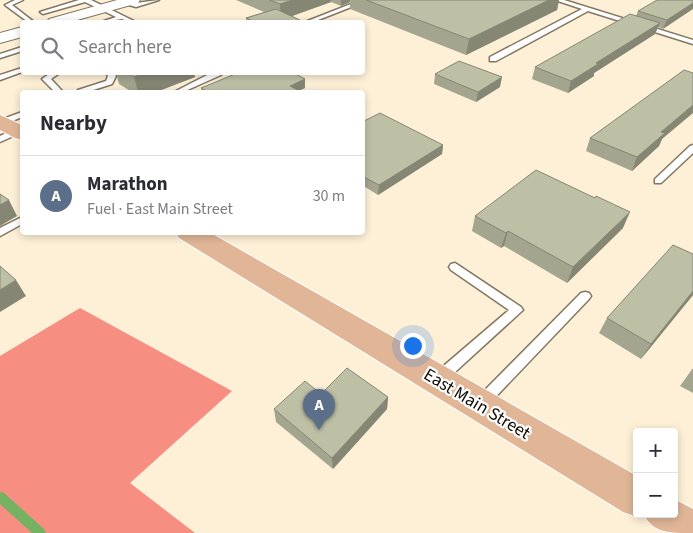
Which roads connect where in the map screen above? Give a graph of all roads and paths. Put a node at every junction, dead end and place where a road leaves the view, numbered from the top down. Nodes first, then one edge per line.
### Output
1 (20, 0) edge
2 (156, 0) edge
3 (366, 0) edge
4 (558, 0) edge
5 (126, 7) edge
6 (588, 9) junction
7 (43, 12) dead end
8 (105, 16) edge
9 (28, 20) edge
10 (72, 20) edge
11 (131, 20) edge
12 (313, 20) edge
13 (20, 33) edge
14 (0, 38) edge
15 (693, 42) edge
16 (20, 50) edge
17 (0, 56) edge
18 (493, 60) dead end
19 (20, 71) edge
20 (53, 75) edge
21 (111, 75) edge
22 (217, 75) edge
23 (0, 78) edge
24 (57, 90) edge
25 (87, 90) edge
26 (183, 90) edge
27 (693, 148) edge
28 (658, 181) dead end
29 (20, 221) edge
30 (0, 232) edge
31 (193, 235) edge
32 (455, 267) dead end
33 (585, 296) dead end
34 (437, 380) junction
35 (479, 405) junction
36 (633, 496) edge
37 (670, 518) edge
38 (693, 532) edge

1 - 9 lane
2 - 5 lane
3 - 12 lane
4 - 6 lane
5 - 8 street
5 - 11 lane
6 - 15 lane
6 - 18 lane
7 - 8 lane
8 - 10 street
13 - 14 street
16 - 17 lane
19 - 23 lane
20 - 24 lane
21 - 25 lane
22 - 26 lane
27 - 28 lane
29 - 30 lane
31 - 34 main road, East Main Street
32 - 34 lane
33 - 35 lane
34 - 35 main road, East Main Street
35 - 36 main road, East Main Street
37 - 38 main road

